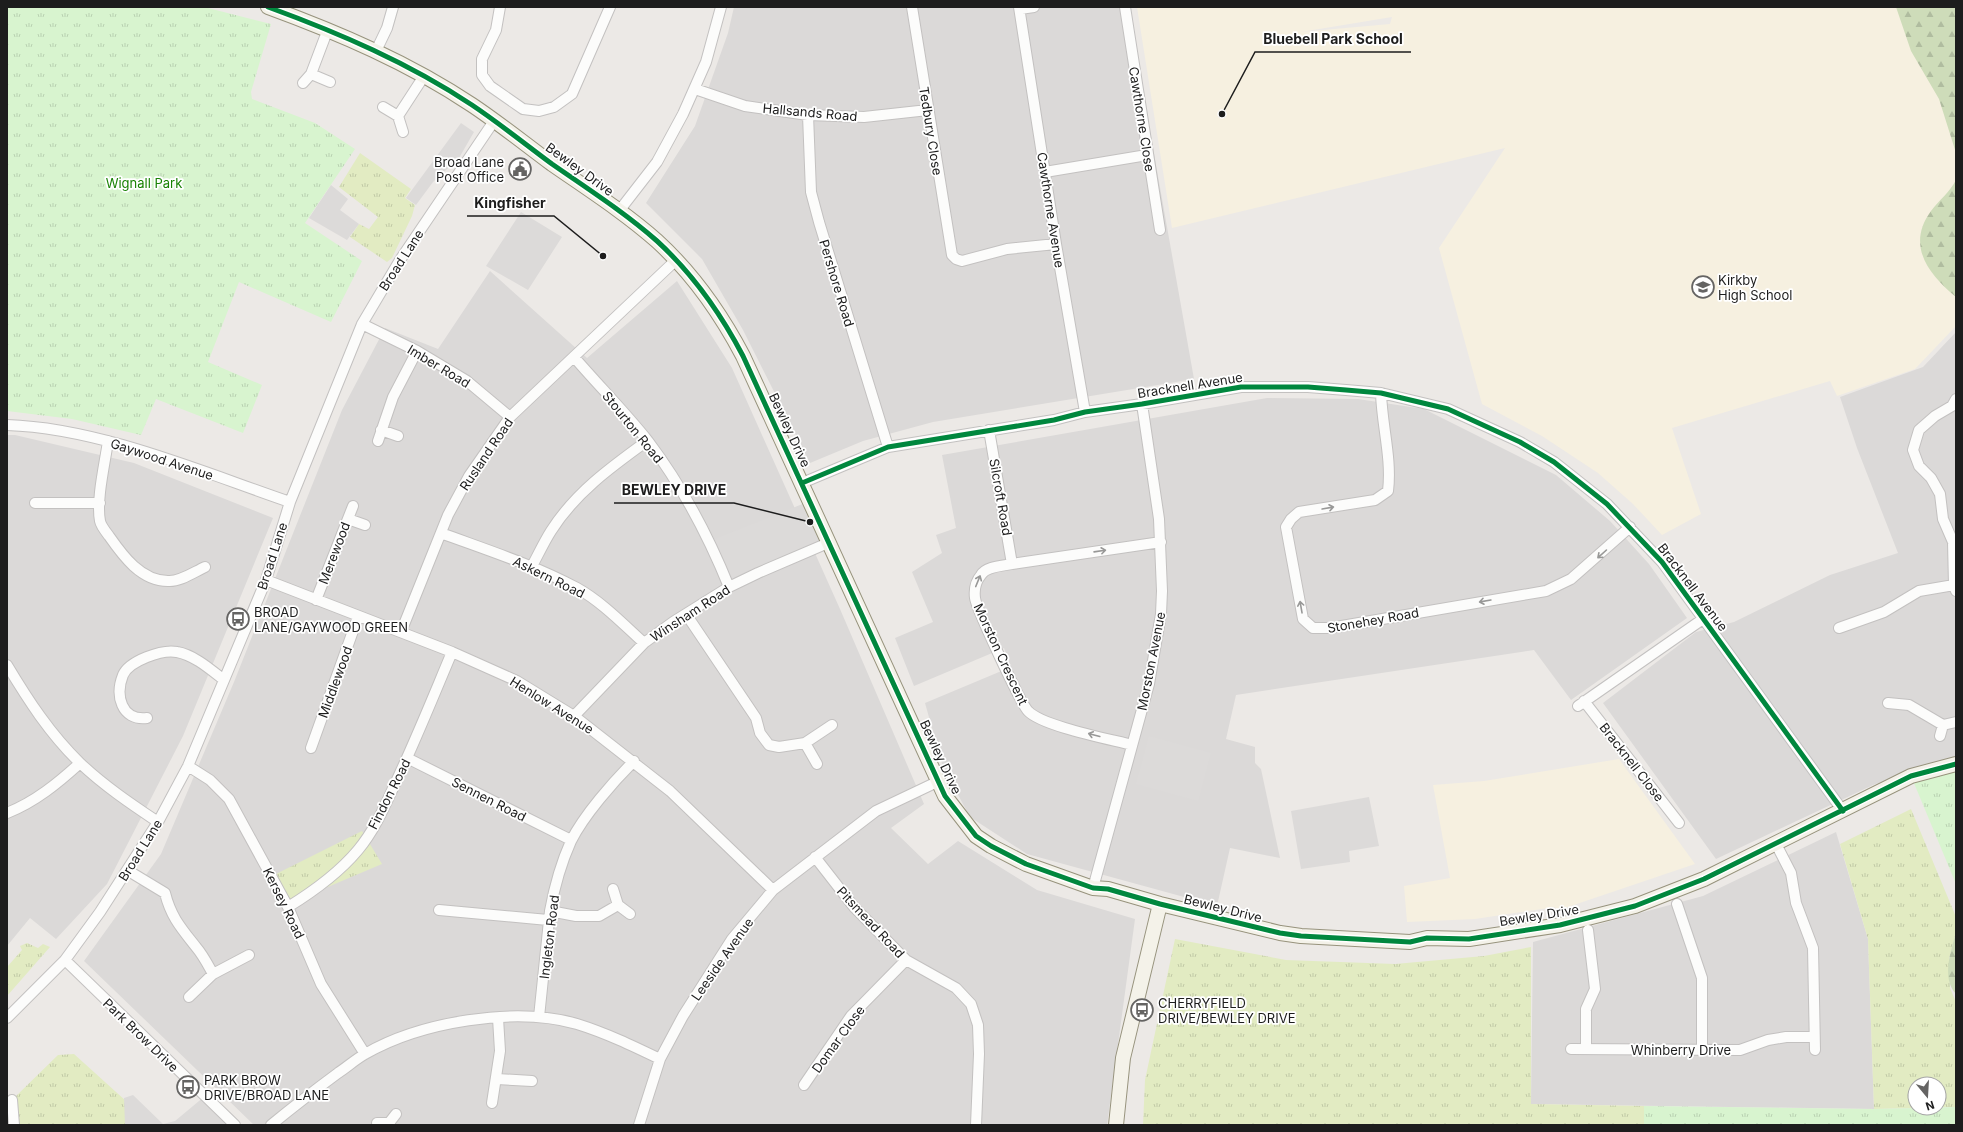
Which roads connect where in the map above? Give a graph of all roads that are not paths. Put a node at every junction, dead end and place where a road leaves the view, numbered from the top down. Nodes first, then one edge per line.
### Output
1 (268, 7) edge
2 (393, 7) edge
3 (500, 7) edge
4 (610, 7) edge
5 (721, 7) edge
6 (912, 7) edge
7 (1034, 7) edge
8 (1125, 7) edge
9 (1020, 8) edge
10 (328, 29) junction
11 (376, 51) junction
12 (311, 74) junction
13 (424, 76) junction
14 (330, 82) dead end
15 (302, 83) dead end
16 (695, 89) junction
17 (383, 107) dead end
18 (928, 110) junction
19 (808, 115) junction
20 (398, 116) junction
21 (494, 121) junction
22 (403, 132) dead end
23 (1147, 154) junction
24 (1045, 172) junction
25 (619, 211) junction
26 (1160, 230) dead end
27 (1056, 244) junction
28 (676, 261) junction
29 (362, 324) junction
30 (417, 350) junction
31 (574, 357) junction
32 (1381, 394) junction
33 (1956, 399) edge
34 (1142, 404) junction
35 (1086, 412) junction
36 (510, 416) junction
37 (7, 424) edge
38 (381, 430) junction
39 (989, 430) junction
40 (398, 436) dead end
41 (108, 441) junction
42 (378, 441) dead end
43 (647, 441) junction
44 (888, 447) junction
45 (802, 483) junction
46 (290, 502) junction
47 (34, 503) dead end
48 (100, 503) junction
49 (353, 506) dead end
50 (348, 519) junction
51 (364, 525) dead end
52 (1630, 527) junction
53 (441, 533) junction
54 (1954, 541) edge
55 (1160, 542) junction
56 (828, 543) junction
57 (1012, 564) junction
58 (532, 566) junction
59 (205, 567) dead end
60 (266, 580) junction
61 (729, 587) junction
62 (1955, 588) edge
63 (316, 600) junction
64 (686, 614) junction
65 (358, 617) junction
66 (1703, 619) junction
67 (1839, 628) dead end
68 (401, 632) junction
69 (644, 643) junction
70 (452, 652) junction
71 (7, 665) edge
72 (224, 680) junction
73 (1888, 703) dead end
74 (574, 716) junction
75 (147, 718) dead end
76 (1956, 722) edge
77 (1943, 724) junction
78 (832, 725) dead end
79 (1940, 736) dead end
80 (805, 743) junction
81 (1132, 745) junction
82 (311, 748) dead end
83 (408, 758) junction
84 (634, 761) junction
85 (80, 763) junction
86 (817, 764) dead end
87 (1956, 764) edge
88 (188, 766) junction
89 (937, 782) junction
90 (1842, 811) junction
91 (7, 813) edge
92 (158, 822) junction
93 (1679, 823) dead end
94 (571, 840) junction
95 (1776, 844) junction
96 (815, 857) junction
97 (128, 870) junction
98 (1093, 888) junction
99 (613, 889) dead end
100 (773, 890) junction
101 (1160, 904) junction
102 (1676, 904) dead end
103 (618, 905) junction
104 (288, 906) junction
105 (439, 910) dead end
106 (630, 914) dead end
107 (549, 916) junction
108 (1588, 930) dead end
109 (249, 955) dead end
110 (65, 960) junction
111 (906, 960) junction
112 (213, 974) junction
113 (189, 997) dead end
114 (7, 1018) edge
115 (498, 1018) junction
116 (539, 1018) junction
117 (1814, 1037) junction
118 (1571, 1049) dead end
119 (1586, 1049) junction
120 (1702, 1050) junction
121 (1815, 1050) dead end
122 (365, 1054) junction
123 (660, 1059) junction
124 (497, 1079) junction
125 (532, 1081) dead end
126 (804, 1085) dead end
127 (12, 1100) dead end
128 (492, 1103) dead end
129 (396, 1114) dead end
130 (377, 1123) dead end
131 (389, 1124) edge
132 (14, 1125) edge
133 (236, 1125) edge
134 (271, 1125) edge
135 (639, 1125) edge
136 (976, 1125) edge
137 (1116, 1125) edge

1 - 10 street, Bewley Drive
2 - 11 street
3 - 4 street
5 - 16 street
6 - 18 street, Tedbury Close
7 - 9 street
8 - 23 street, Cawthorne Close
9 - 24 street, Cawthorne Avenue
10 - 11 street, Bewley Drive
10 - 12 street
11 - 13 street, Bewley Drive
12 - 14 street
12 - 15 street
13 - 20 street
13 - 21 street, Bewley Drive
16 - 19 street, Hallsands Road
16 - 25 street
17 - 20 street
18 - 19 street, Hallsands Road
18 - 27 street, Tedbury Close
19 - 44 street, Pershore Road
20 - 22 street
21 - 25 street, Bewley Drive
21 - 29 street, Broad Lane
23 - 24 street
23 - 26 street, Cawthorne Close
24 - 27 street, Cawthorne Avenue
25 - 28 street, Bewley Drive
27 - 35 street, Cawthorne Avenue
28 - 31 street, Rusland Road
28 - 45 street, Bewley Drive
29 - 30 street, Imber Road
29 - 46 street, Broad Lane
30 - 36 street, Imber Road
30 - 38 street
31 - 36 street, Rusland Road
31 - 43 street, Stourton Road
32 - 34 street, Bracknell Avenue
32 - 52 street, Bracknell Avenue
52 -> 32 street, Stonehey Road
33 - 54 street
34 - 35 street, Bracknell Avenue
34 - 55 street, Morston Avenue
35 - 39 street, Bracknell Avenue
36 - 53 street, Rusland Road
37 - 41 street, Gaywood Avenue
38 - 40 street
38 - 42 street
39 - 44 street, Bracknell Avenue
39 - 57 street, Silcroft Road
41 - 46 street, Gaywood Avenue
41 - 48 street
43 - 58 street
43 - 61 street, Stourton Road
44 - 45 street, Bracknell Avenue
45 - 56 street, Bewley Drive
46 - 60 street, Broad Lane
47 - 48 street
48 - 59 street
49 - 50 street, Merewood
50 - 51 street
50 - 63 street, Merewood
52 - 66 street, Bracknell Avenue
53 - 58 street, Askern Road
53 - 68 street, Rusland Road
54 - 62 street
57 -> 55 street, Morston Crescent
55 - 81 street, Morston Avenue
56 - 61 street, Winsham Road
56 - 89 street, Bewley Drive
81 -> 57 street, Morston Crescent
58 - 69 street, Askern Road
60 - 63 street, Henlow Avenue
60 - 72 street, Broad Lane
61 - 64 street, Winsham Road
62 - 67 street
63 - 65 street, Henlow Avenue
64 - 69 street, Winsham Road
64 - 80 street
65 - 68 street, Henlow Avenue
65 - 82 street, Middlewood
66 - 90 street, Bracknell Avenue
66 - 93 street, Bracknell Close
68 - 70 street, Henlow Avenue
69 - 74 street, Winsham Road
70 - 74 street, Henlow Avenue
70 - 83 street, Findon Road
71 - 85 street
72 - 75 street
72 - 88 street, Broad Lane
73 - 77 street
74 - 84 street, Henlow Avenue
76 - 77 street
77 - 79 street
78 - 80 street
80 - 86 street
81 - 98 street, Morston Avenue
83 - 94 street, Sennen Road
83 - 104 street, Findon Road
84 - 94 street, Ingleton Road
84 - 100 street, Henlow Avenue
85 - 91 street
85 - 92 street
87 - 90 street, Bewley Drive
88 - 92 street, Broad Lane
88 - 104 street, Kersey Road
89 - 96 street, Leeside Avenue
89 - 98 street, Bewley Drive
90 - 95 street, Bewley Drive
92 - 97 street, Broad Lane
94 - 107 street, Ingleton Road
95 - 101 street, Bewley Drive
95 - 117 street
96 - 100 street, Leeside Avenue
96 - 111 street, Pitsmead Road
97 - 110 street, Broad Lane
97 - 112 street
98 - 101 street, Bewley Drive
99 - 103 street
100 - 123 street, Leeside Avenue
101 - 137 street
102 - 120 street
103 - 106 street
103 - 107 street
104 - 122 street, Kersey Road
105 - 107 street
107 - 116 street, Ingleton Road
108 - 119 street
109 - 112 street
110 - 114 street, Broad Lane
110 - 133 street, Park Brow Drive
111 - 126 street, Domar Close
111 - 136 street, Pitsmead Road
112 - 113 street
115 - 116 street
115 - 122 street
115 - 124 street
116 - 123 street
117 - 120 street, Whinberry Drive
117 - 121 street
118 - 119 street, Whinberry Drive
119 - 120 street, Whinberry Drive
122 - 134 street
123 - 135 street, Leeside Avenue
124 - 125 street
124 - 128 street
127 - 132 street
129 - 131 street
130 - 131 street

